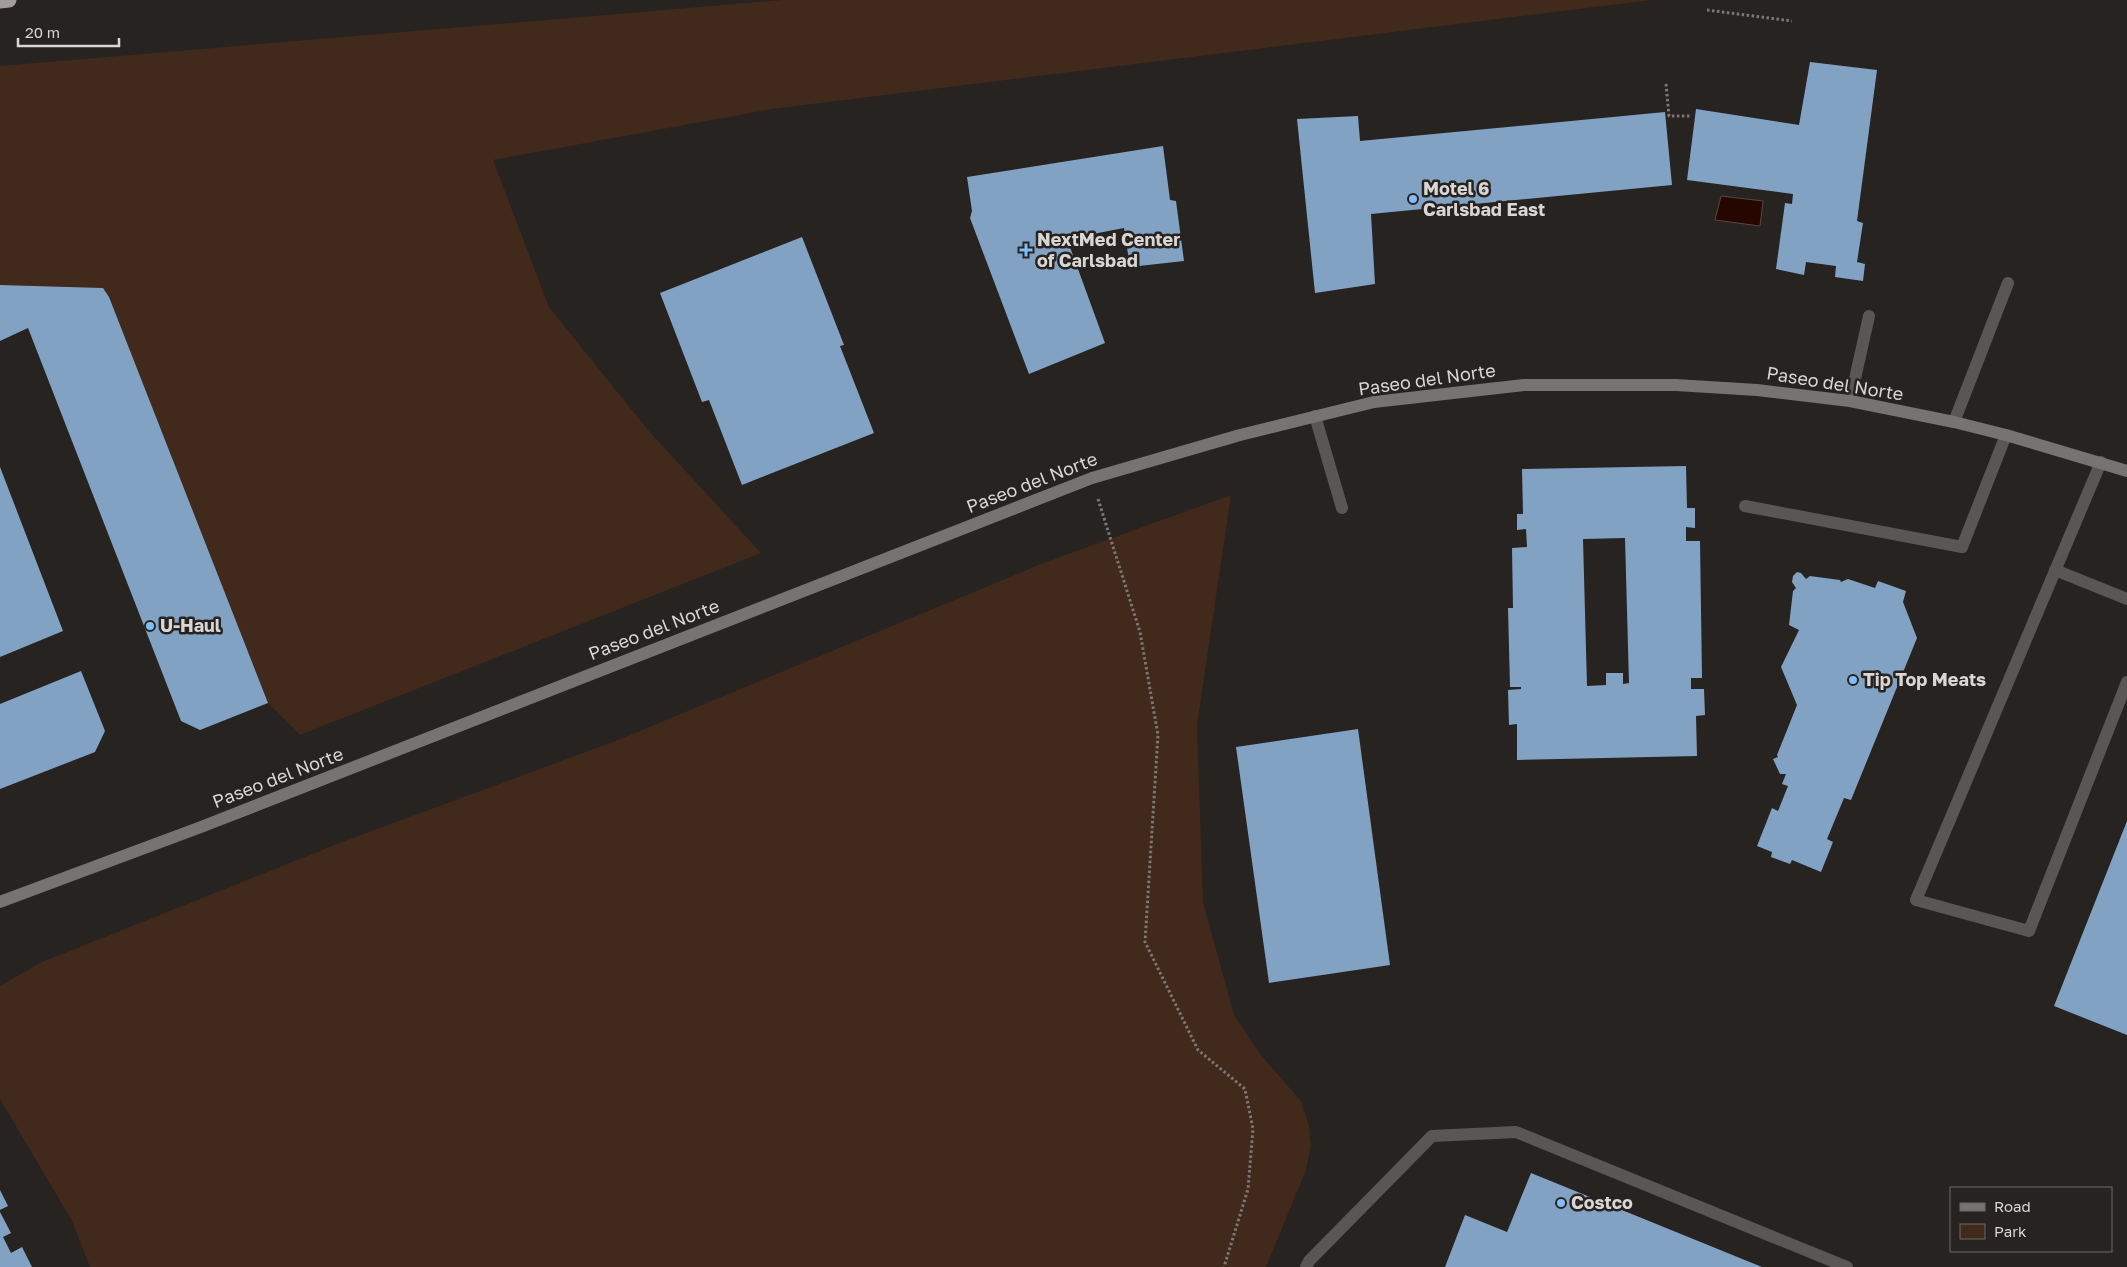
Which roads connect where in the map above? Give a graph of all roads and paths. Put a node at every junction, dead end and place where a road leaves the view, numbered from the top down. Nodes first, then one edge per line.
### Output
1 (9, 0) edge
2 (0, 1) edge
3 (1708, 10) dead end
4 (1792, 21) dead end
5 (1666, 84) dead end
6 (1690, 116) dead end
7 (2008, 283) dead end
8 (1869, 316) dead end
9 (1850, 401) junction
10 (1315, 416) junction
11 (1954, 422) junction
12 (2006, 435) junction
13 (2101, 462) junction
14 (2127, 471) edge
15 (1092, 478) junction
16 (1745, 506) dead end
17 (1342, 508) dead end
18 (2056, 570) junction
19 (2127, 599) edge
20 (2127, 682) edge
21 (0, 902) edge
22 (1224, 1267) edge
23 (1306, 1267) edge
24 (1847, 1267) edge

1 - 2 highway
3 - 4 path
5 - 6 path
7 - 11 lane
8 - 9 lane
9 - 10 main road, Paseo del Norte
9 - 11 main road, Paseo del Norte
10 - 15 main road, Paseo del Norte
10 - 17 lane
11 - 12 main road, Paseo del Norte
12 - 13 main road, Paseo del Norte
12 - 16 lane
13 - 14 main road, Paseo del Norte
13 - 18 lane
15 - 21 main road, Paseo del Norte
15 - 22 path
18 - 19 lane
18 - 20 lane
23 - 24 lane

